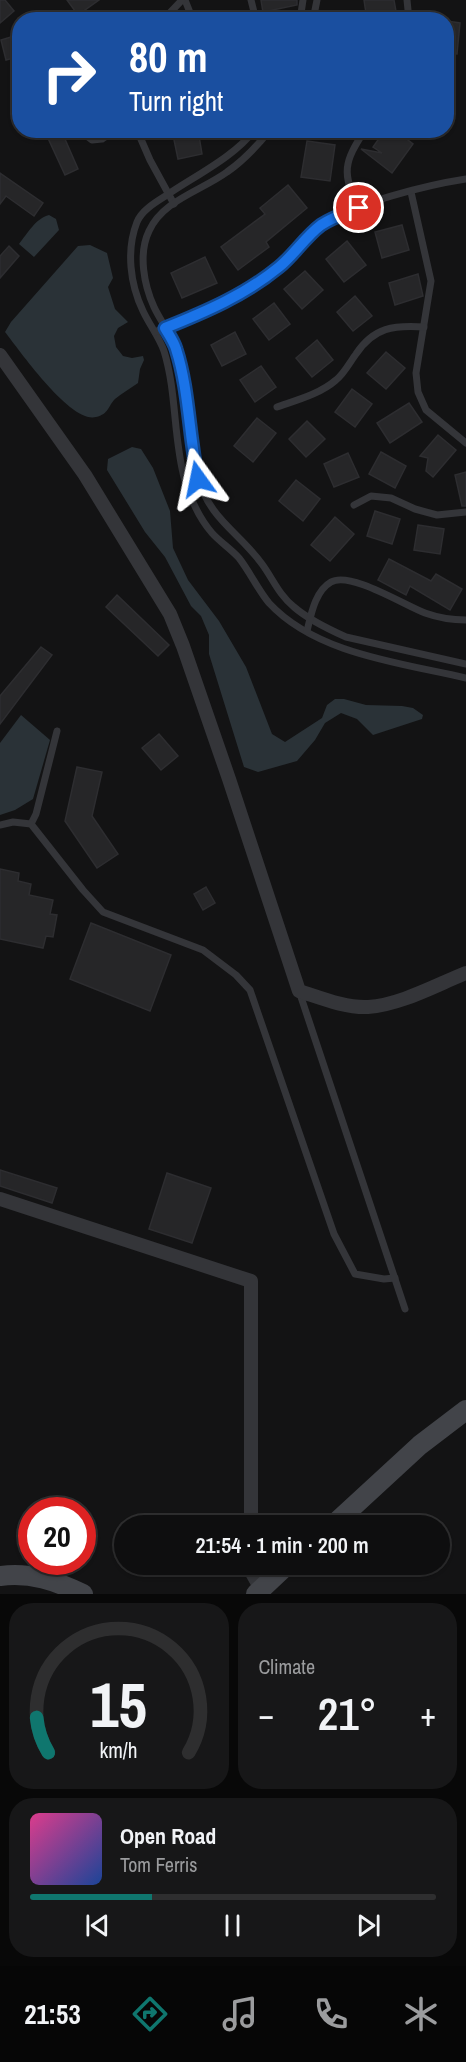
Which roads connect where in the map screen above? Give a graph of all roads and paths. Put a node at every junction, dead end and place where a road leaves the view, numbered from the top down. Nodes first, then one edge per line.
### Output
1 (184, 0) edge
2 (251, 0) edge
3 (171, 12) edge
4 (254, 12) dead end
5 (140, 138) edge
6 (245, 138) edge
7 (264, 138) edge
8 (360, 138) edge
9 (466, 179) edge
10 (411, 192) junction
11 (169, 193) junction
12 (174, 204) junction
13 (359, 208) junction
14 (424, 327) junction
15 (165, 328) junction
16 (155, 332) junction
17 (0, 355) edge
18 (278, 407) dead end
19 (466, 443) edge
20 (354, 505) dead end
21 (466, 512) edge
22 (310, 618) junction
23 (466, 620) edge
24 (307, 631) junction
25 (466, 664) edge
26 (466, 678) edge
27 (57, 731) dead end
28 (32, 824) junction
29 (0, 825) edge
30 (466, 973) edge
31 (300, 991) junction
32 (0, 1199) edge
33 (395, 1278) junction
34 (405, 1309) dead end
35 (466, 1410) edge
36 (251, 1515) edge
37 (344, 1515) edge
38 (252, 1575) edge
39 (276, 1575) edge
40 (0, 1576) edge
41 (258, 1592) edge
42 (83, 1594) edge

1 - 3 lane
2 - 4 lane
5 - 11 lane
6 - 11 lane
7 - 12 lane
8 - 13 lane
9 - 10 lane
10 - 13 lane
10 - 14 lane
11 - 12 lane
11 - 16 lane
12 - 15 lane
13 - 15 lane
14 - 18 lane
14 - 19 lane
15 - 16 lane
15 - 22 lane
16 - 24 lane
17 - 31 street
20 - 21 lane
22 - 23 lane
22 - 24 lane
22 - 25 lane
24 - 26 lane
27 - 28 lane
28 - 29 lane
28 - 33 lane
30 - 31 street
31 - 33 lane
32 - 36 street
33 - 34 lane
35 - 37 main road
38 - 41 street
39 - 41 main road
40 - 42 main road

